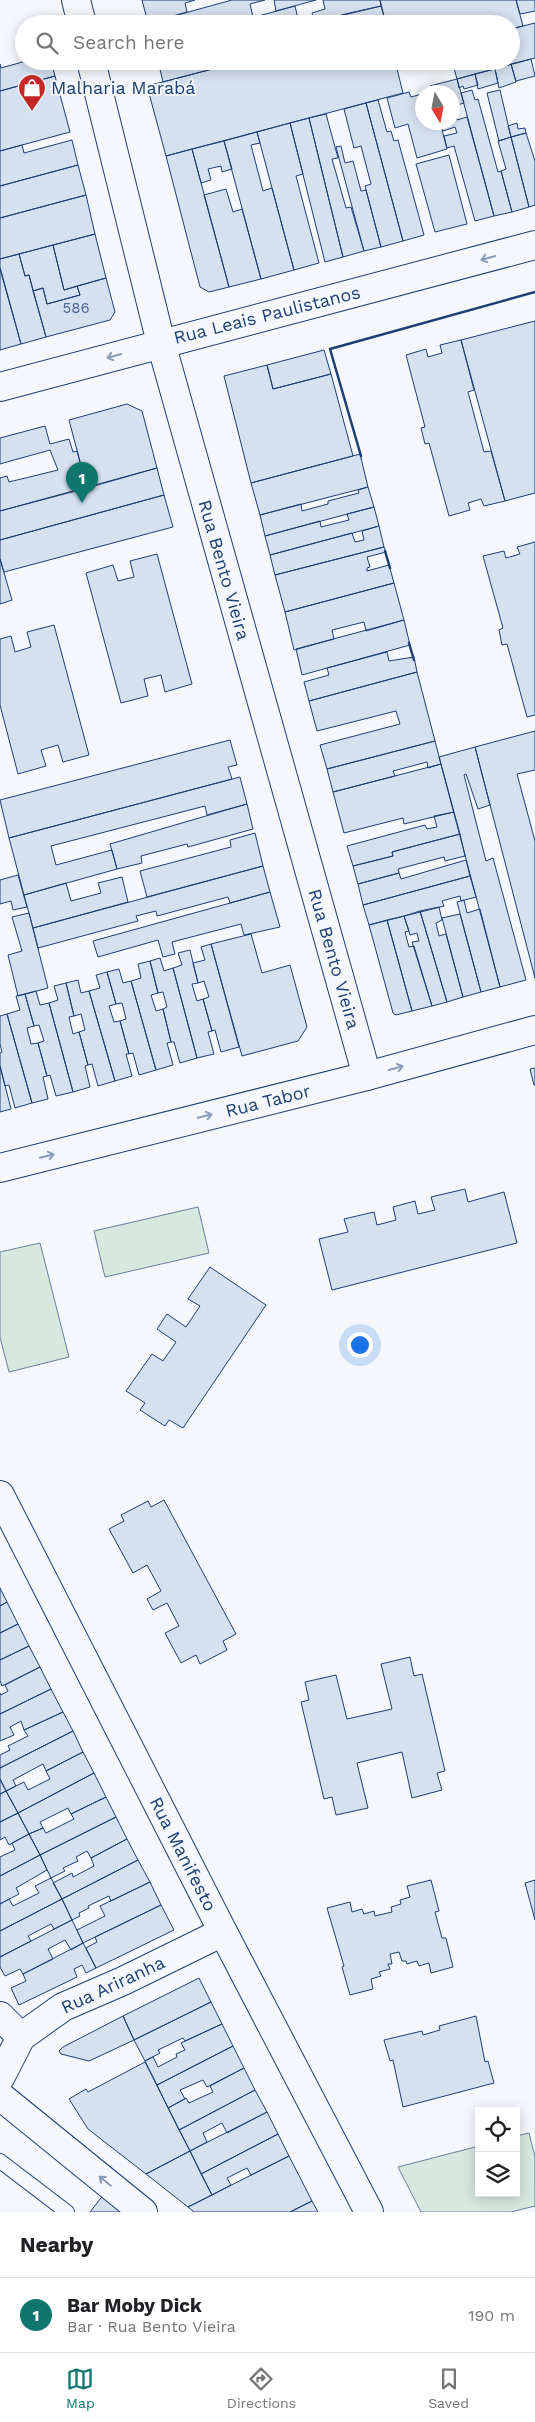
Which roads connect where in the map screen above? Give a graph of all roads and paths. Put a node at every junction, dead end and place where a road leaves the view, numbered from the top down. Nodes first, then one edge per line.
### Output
1 (76, 0) edge
2 (80, 15) edge
3 (93, 70) edge
4 (535, 245) edge
5 (161, 343) junction
6 (0, 387) edge
7 (535, 1030) edge
8 (367, 1076) junction
9 (0, 1168) edge
10 (0, 1494) edge
11 (223, 1932) junction
12 (0, 2016) edge
13 (21, 2036) junction
14 (0, 2078) edge
15 (0, 2096) edge
16 (0, 2161) edge
17 (67, 2212) edge
18 (143, 2212) edge
19 (369, 2212) edge

1 - 2 main road
3 - 5 main road, Rua Bento Vieira
4 -> 5 main road, Rua Leais Paulistanos
5 -> 6 main road, Rua Leais Paulistanos
5 - 8 main road, Rua Bento Vieira
8 -> 7 main road, Rua Tabor
9 -> 8 main road, Rua Tabor
10 - 11 main road, Rua Manifesto
11 - 13 main road, Rua Ariranha
11 - 19 main road, Rua Manifesto
12 - 13 main road
13 - 14 main road, Rua Ariranha
18 -> 15 main road
16 - 17 lane

